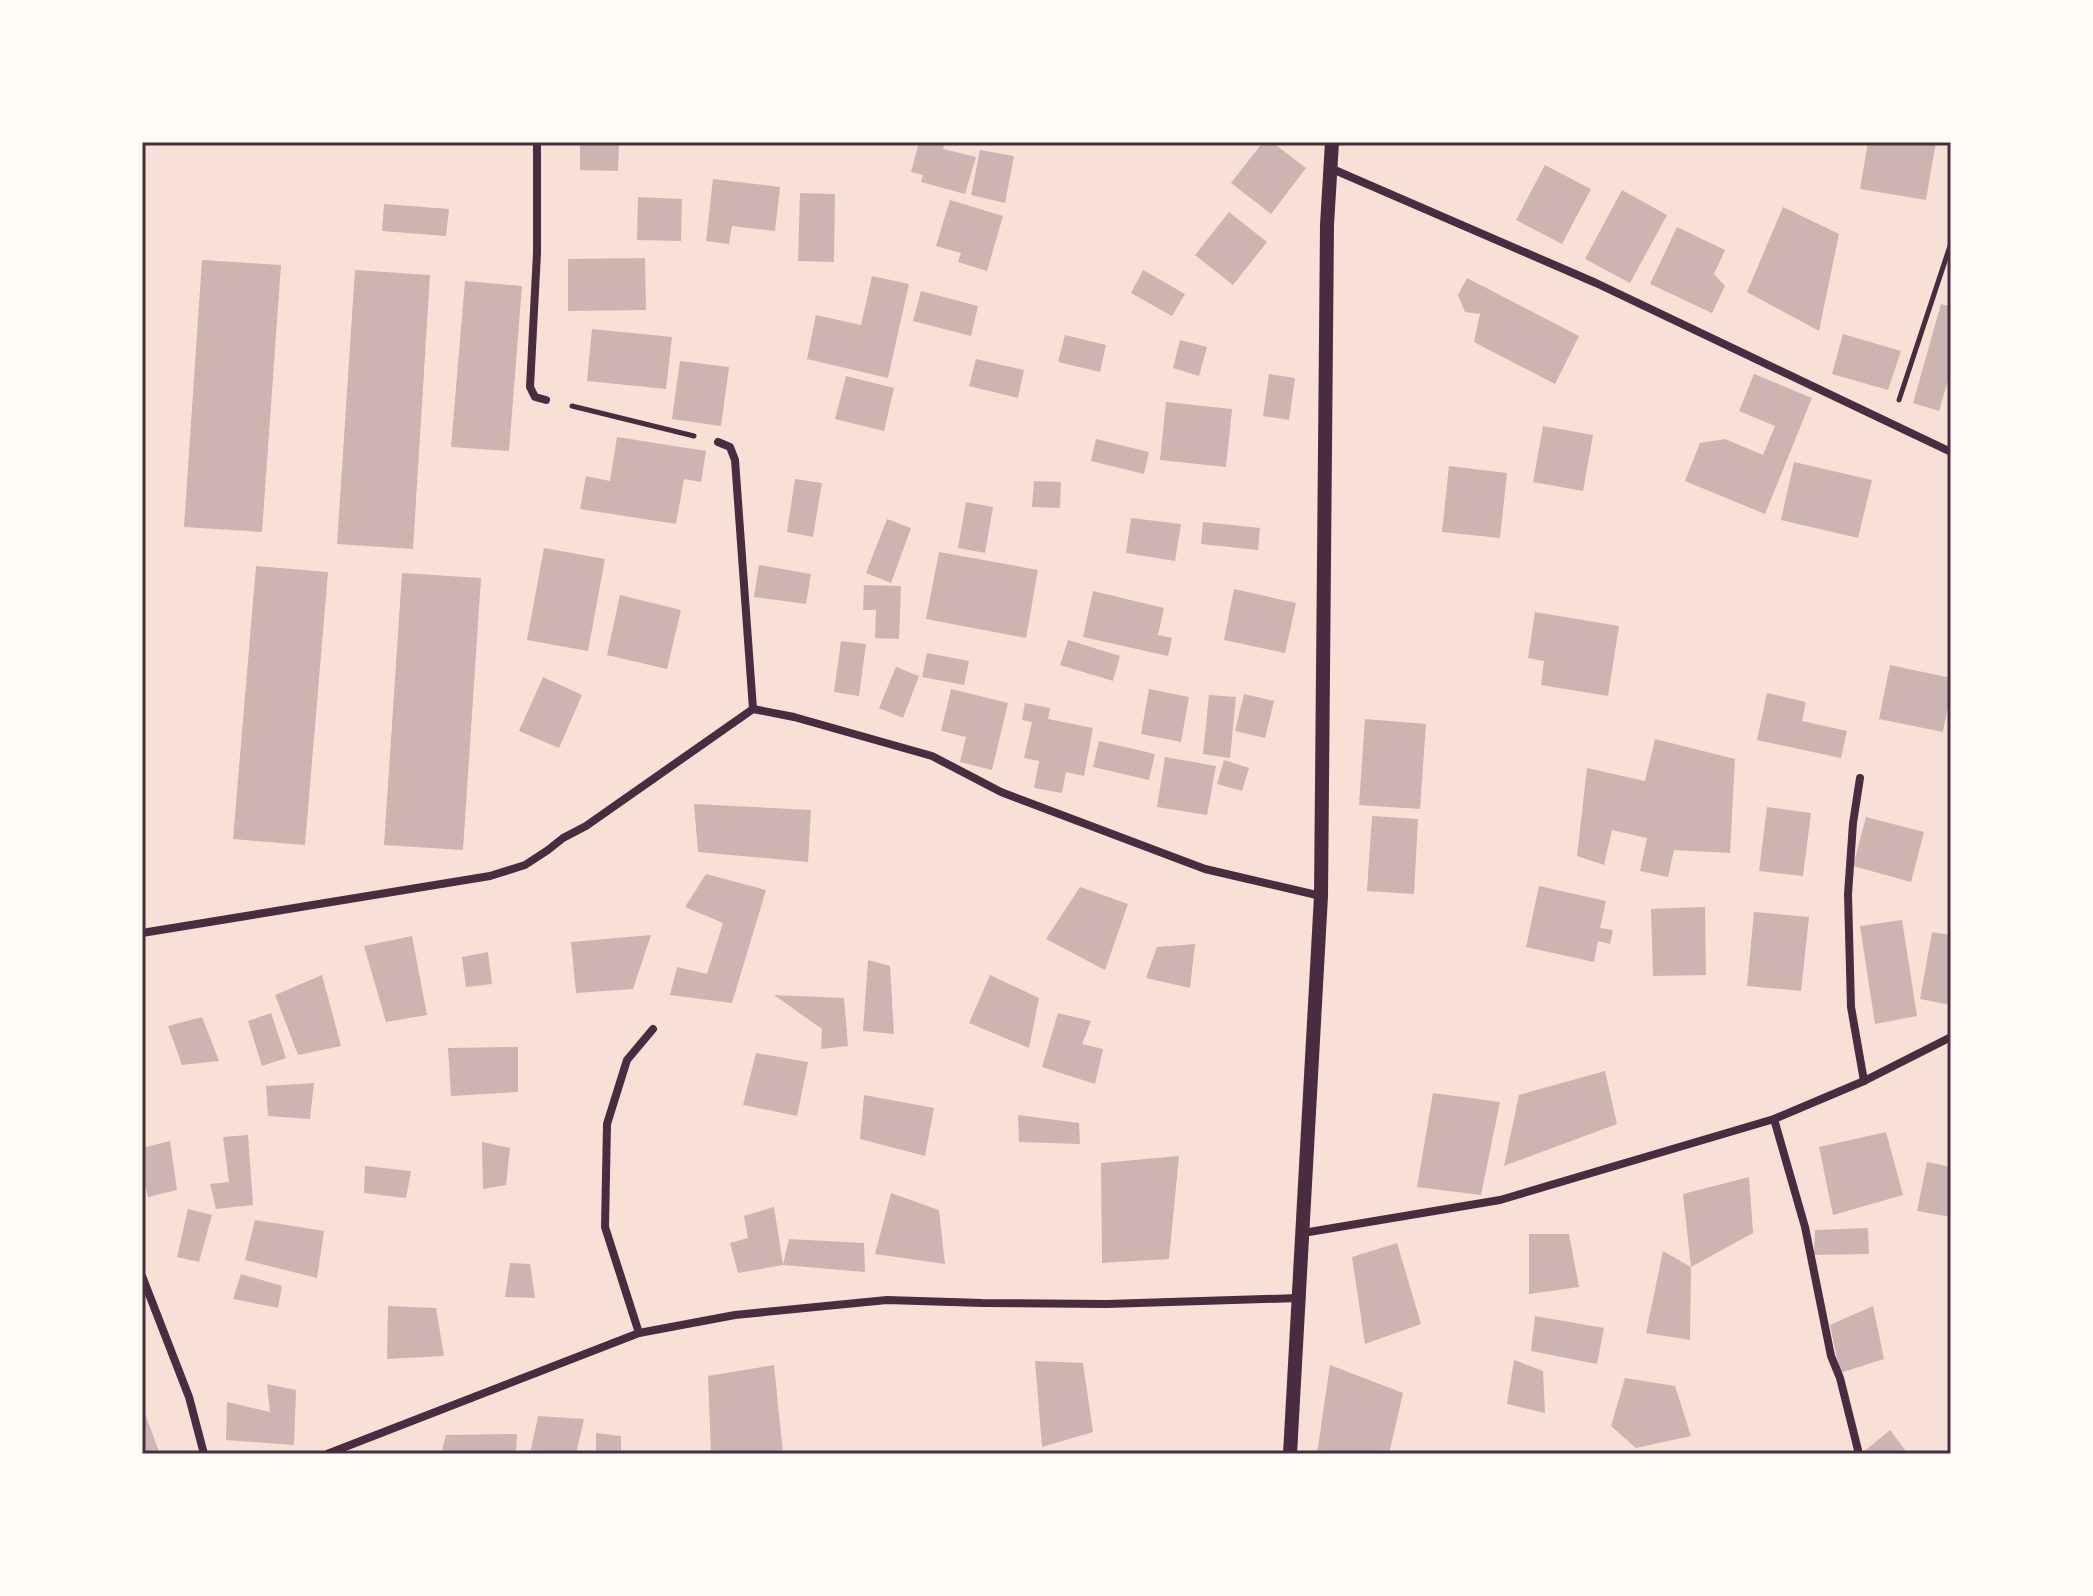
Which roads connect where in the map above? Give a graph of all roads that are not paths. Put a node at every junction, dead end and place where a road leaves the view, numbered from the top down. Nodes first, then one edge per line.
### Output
1 (537, 142) edge
2 (1332, 142) edge
3 (1330, 168) junction
4 (546, 400) road end
5 (718, 442) road end
6 (1951, 452) edge
7 (753, 709) junction
8 (1860, 778) dead end
9 (1321, 896) junction
10 (142, 933) edge
11 (653, 1029) dead end
12 (1951, 1037) edge
13 (1864, 1081) junction
14 (1774, 1119) junction
15 (1303, 1233) junction
16 (142, 1276) edge
17 (1299, 1298) junction
18 (639, 1333) junction
19 (346, 1451) edge
20 (204, 1454) edge
21 (327, 1454) edge
22 (1290, 1454) edge
23 (1859, 1454) edge

1 - 4 street
2 - 3 street
3 - 6 street
3 - 9 street
5 - 7 street
7 - 9 street
7 - 10 street
8 - 13 street
9 - 15 street
11 - 18 street
12 - 13 street
13 - 14 street
14 - 15 street
14 - 23 street
15 - 17 street
16 - 20 street
17 - 18 street
17 - 22 street
18 - 19 street
19 - 21 street

